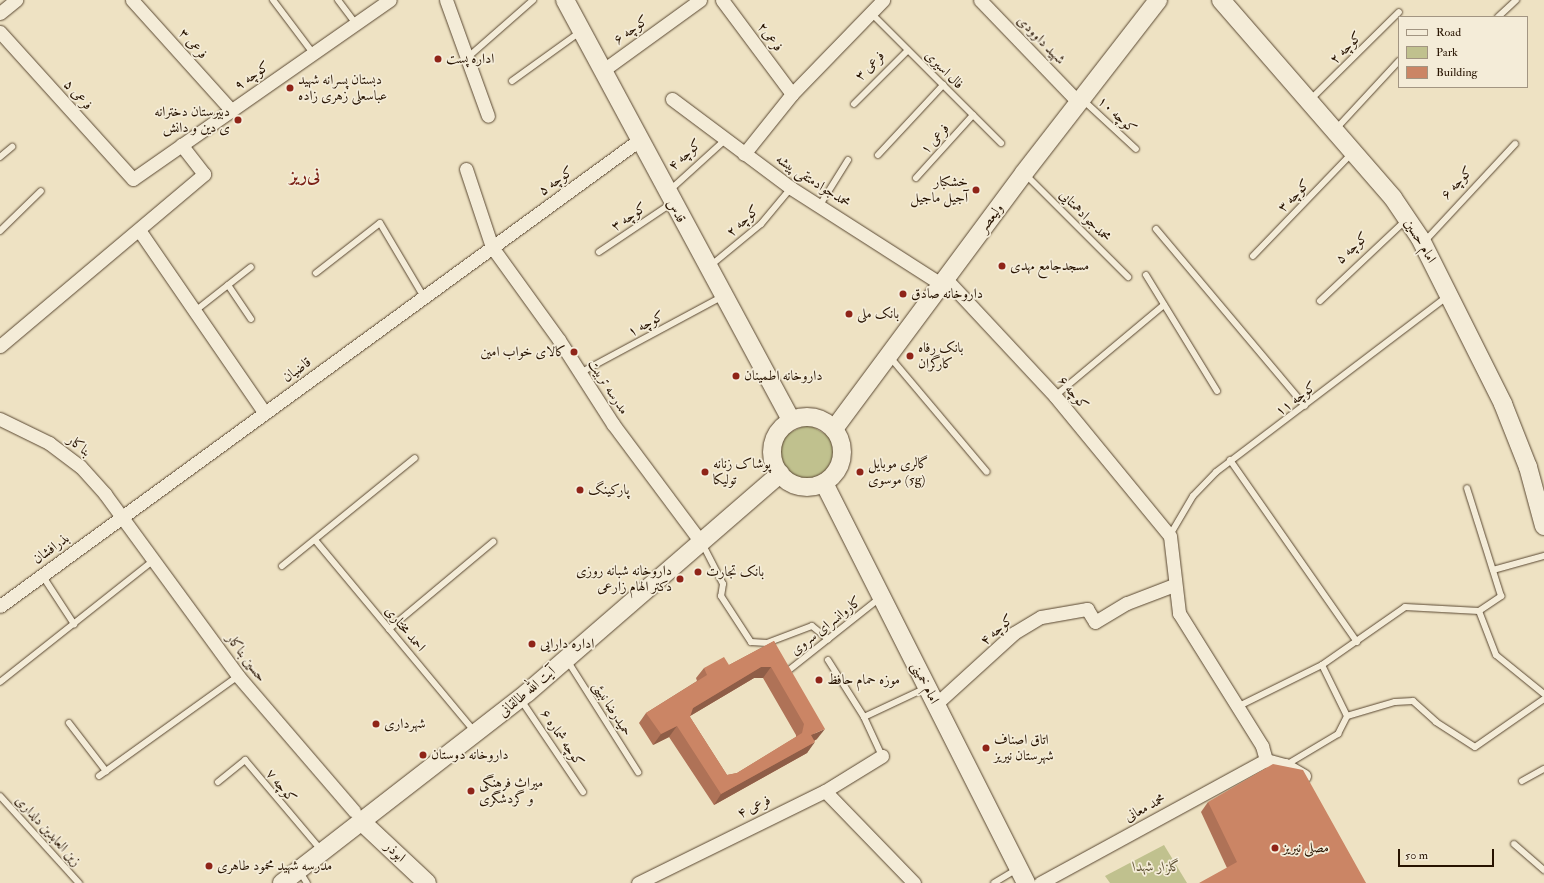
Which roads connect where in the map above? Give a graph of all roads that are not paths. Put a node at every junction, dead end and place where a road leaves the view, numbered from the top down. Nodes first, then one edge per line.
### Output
1 (132, 0) edge
2 (273, 0) edge
3 (338, 0) edge
4 (390, 0) edge
5 (446, 0) edge
6 (533, 0) edge
7 (564, 0) edge
8 (700, 0) edge
9 (722, 0) edge
10 (883, 0) edge
11 (980, 0) edge
12 (1221, 0) edge
13 (1516, 0) edge
14 (14, 1) edge
15 (1153, 3) edge
16 (1399, 12) dead end
17 (0, 13) edge
18 (871, 13) junction
19 (1499, 16) edge
20 (356, 24) junction
21 (581, 31) junction
22 (0, 32) edge
23 (908, 50) junction
24 (313, 54) junction
25 (467, 58) junction
26 (1398, 62) edge
27 (602, 71) junction
28 (512, 81) dead end
29 (943, 86) junction
30 (792, 94) junction
31 (672, 99) dead end
32 (1080, 101) junction
33 (1309, 101) junction
34 (854, 104) dead end
35 (231, 110) junction
36 (973, 115) junction
37 (488, 116) dead end
38 (1334, 131) junction
39 (725, 140) junction
40 (638, 141) junction
41 (1001, 143) dead end
42 (1515, 144) dead end
43 (181, 145) junction
44 (12, 146) dead end
45 (1136, 149) dead end
46 (1353, 152) junction
47 (744, 154) junction
48 (878, 155) dead end
49 (0, 157) edge
50 (848, 160) dead end
51 (466, 169) dead end
52 (1024, 173) junction
53 (916, 178) dead end
54 (133, 179) joint
55 (791, 188) junction
56 (41, 191) dead end
57 (669, 198) junction
58 (820, 205) junction
59 (1407, 219) junction
60 (1156, 229) dead end
61 (139, 230) junction
62 (0, 231) edge
63 (1423, 244) junction
64 (492, 247) junction
65 (599, 252) dead end
66 (1253, 256) dead end
67 (251, 267) dead end
68 (708, 268) junction
69 (316, 273) dead end
70 (1146, 275) dead end
71 (1128, 277) dead end
72 (943, 281) junction
73 (228, 285) junction
74 (1451, 294) junction
75 (723, 296) junction
76 (424, 297) junction
77 (1320, 301) dead end
78 (1164, 305) junction
79 (195, 311) junction
80 (250, 319) dead end
81 (0, 346) edge
82 (888, 354) junction
83 (580, 373) junction
84 (1217, 391) dead end
85 (1055, 396) junction
86 (1305, 406) junction
87 (265, 413) junction
88 (0, 419) edge
89 (791, 420) junction
90 (834, 429) junction
91 (415, 458) dead end
92 (1230, 460) junction
93 (987, 472) dead end
94 (780, 474) junction
95 (824, 482) junction
96 (1467, 488) dead end
97 (121, 518) junction
98 (1544, 526) edge
99 (1170, 536) junction
100 (315, 540) junction
101 (493, 542) dead end
102 (701, 542) junction
103 (1544, 556) edge
104 (154, 560) junction
105 (282, 566) dead end
106 (1493, 570) junction
107 (42, 575) junction
108 (1174, 585) junction
109 (882, 597) junction
110 (0, 606) edge
111 (1479, 611) junction
112 (74, 624) junction
113 (389, 629) junction
114 (828, 639) junction
115 (1357, 642) junction
116 (566, 659) junction
117 (828, 660) dead end
118 (1322, 665) junction
119 (784, 674) edge
120 (238, 676) junction
121 (0, 682) edge
122 (927, 687) junction
123 (1544, 694) edge
124 (520, 698) junction
125 (1544, 699) edge
126 (936, 704) junction
127 (1237, 707) junction
128 (1347, 716) junction
129 (864, 717) junction
130 (69, 723) dead end
131 (476, 733) junction
132 (882, 756) joint
133 (1266, 760) junction
134 (1285, 765) junction
135 (1544, 769) edge
136 (106, 771) junction
137 (638, 772) dead end
138 (99, 776) dead end
139 (1522, 781) dead end
140 (218, 782) dead end
141 (825, 790) junction
142 (1313, 790) edge
143 (583, 792) dead end
144 (0, 796) edge
145 (358, 816) junction
146 (1514, 844) dead end
147 (323, 852) junction
148 (1544, 870) edge
149 (1022, 875) edge
150 (303, 877) edge
151 (78, 883) edge
152 (282, 883) edge
153 (427, 883) edge
154 (638, 883) edge
155 (914, 883) edge
156 (994, 883) edge
157 (1040, 883) edge

1 - 35 street, فرعی ۳
2 - 24 lane
3 - 20 lane
4 - 20 street, کوچه ۹
5 - 25 street
6 - 25 lane
7 - 21 main road, قدس
8 - 27 street, کوچه ۶
9 - 30 street, فرعی۲
10 - 18 street
11 - 32 street, شهید داوودی
12 - 33 main road, امام حسین
13 - 19 lane
14 - 17 street
15 - 32 main road, ولیعصر
16 - 33 lane, کوچه ۲
18 - 23 lane, فال اسیری
18 - 30 street
20 - 24 street, کوچه ۹
21 - 27 main road, قدس
21 - 28 lane
22 - 54 street, فرعی ۵
23 - 29 lane, فال اسیری
23 - 34 lane, فرعی ۳
24 - 35 street, کوچه ۹
25 - 37 street
26 - 38 lane
27 - 40 main road, قدس
29 - 36 lane, فال اسیری
29 - 48 lane
30 - 47 street
31 - 39 street, محمدجوادمتقی پیشه
32 - 45 lane, کوچه ۱۰
32 - 52 main road, ولیعصر
33 - 38 main road, امام حسین
35 - 43 street, کوچه ۹
36 - 41 lane, فال اسیری
36 - 53 lane, فرعی ۱
38 - 46 main road, امام حسین
39 - 47 street, محمدجوادمتقی پیشه
39 - 57 lane, کوچه ۴
40 - 57 main road, قدس
40 - 64 street, کوچه ۵
42 - 63 lane, کوچه ۶
43 - 54 street, کوچه ۹
43 - 61 street
44 - 49 lane
46 - 59 main road, امام حسین
46 - 66 lane, کوچه ۳
47 - 55 street, محمدجوادمتقی پیشه
50 - 58 lane
51 - 64 street, مدرسه تربیت
52 - 71 lane, محمدجوادهمتایی
52 - 72 main road, ولیعصر
55 - 58 street, محمدجوادمتقی پیشه
55 - 68 lane, کوچه ۲
56 - 62 lane
57 - 65 lane, کوچه ۳
57 - 68 main road, قدس
58 - 72 street, محمدجوادمتقی پیشه
59 - 63 main road, امام حسین
59 - 77 lane, کوچه ۵
60 - 86 lane
61 - 79 street
61 - 81 street
63 - 74 main road, امام حسین
64 - 76 street, قاضیان
64 - 83 street, مدرسه تربیت
67 - 73 lane
68 - 75 main road, قدس
69 - 76 lane
70 - 78 lane
72 - 82 main road, ولیعصر
72 - 85 street, ۶ کوچه
73 - 79 lane
73 - 80 lane
74 - 86 lane, کوچه ۱۱
74 - 98 main road, امام حسین
75 - 83 lane, کوچه ۱
75 - 89 main road, قدس
76 - 87 street, قاضیان
78 - 84 lane
78 - 85 lane
79 - 87 street
82 - 90 main road, ولیعصر
82 - 93 lane
83 - 102 street, مدرسه تربیت
85 - 99 street, ۶ کوچه
86 - 92 lane, کوچه ۱۱
87 - 97 street, قاضیان
88 - 97 street, بناکار
89 - 90 main road
89 - 94 main road
90 - 95 main road
91 - 100 lane
92 - 99 lane, کوچه ۱۱
92 - 115 lane
94 - 95 main road
94 - 102 main road, آیت الله طالقانی
95 - 109 main road, امام خمینی
96 - 106 lane
97 - 104 street, حسین بناکار
97 - 107 street, بذرافشان
99 - 108 street
100 - 105 lane
100 - 113 lane, احمد مختاری
101 - 113 lane
102 - 114 lane
102 - 116 main road, آیت الله طالقانی
103 - 106 lane
104 - 112 lane
104 - 120 street, حسین بناکار
106 - 111 lane
107 - 110 street, بذرافشان
107 - 112 lane
108 - 126 street, کوچه ۴
108 - 127 street
109 - 114 lane, کاروانسرای سروی
109 - 122 main road, امام خمینی
111 - 115 lane
111 - 123 lane
112 - 121 lane
113 - 131 lane, احمد مختاری
114 - 119 lane, کاروانسرای سروی
115 - 118 lane
116 - 124 main road, آیت الله طالقانی
116 - 137 lane, حمیدرضا نبیئی
117 - 129 lane
118 - 127 lane
118 - 128 lane
120 - 136 lane
120 - 145 street, حسین بناکار
122 - 126 main road, امام خمینی
122 - 129 lane
124 - 131 main road, آیت الله طالقانی
124 - 143 lane, کوچه شماره ۶
125 - 128 lane
126 - 149 main road, امام خمینی
127 - 133 street
128 - 134 lane
129 - 132 lane
130 - 136 lane
131 - 145 main road, آیت الله طالقانی
132 - 141 street, فرعی ۴
133 - 134 street
133 - 157 street, محمد معانی
134 - 142 street
135 - 139 lane
136 - 138 lane
140 - 147 lane, کوچه ۷
141 - 154 street, فرعی ۴
141 - 155 street
144 - 151 lane, زین العابدین دلداری
145 - 147 main road, آیت الله طالقانی
145 - 153 main road, ابوذر
146 - 148 lane
147 - 150 main road, آیت الله طالقانی
149 - 156 lane
150 - 152 main road, آیت الله طالقانی

